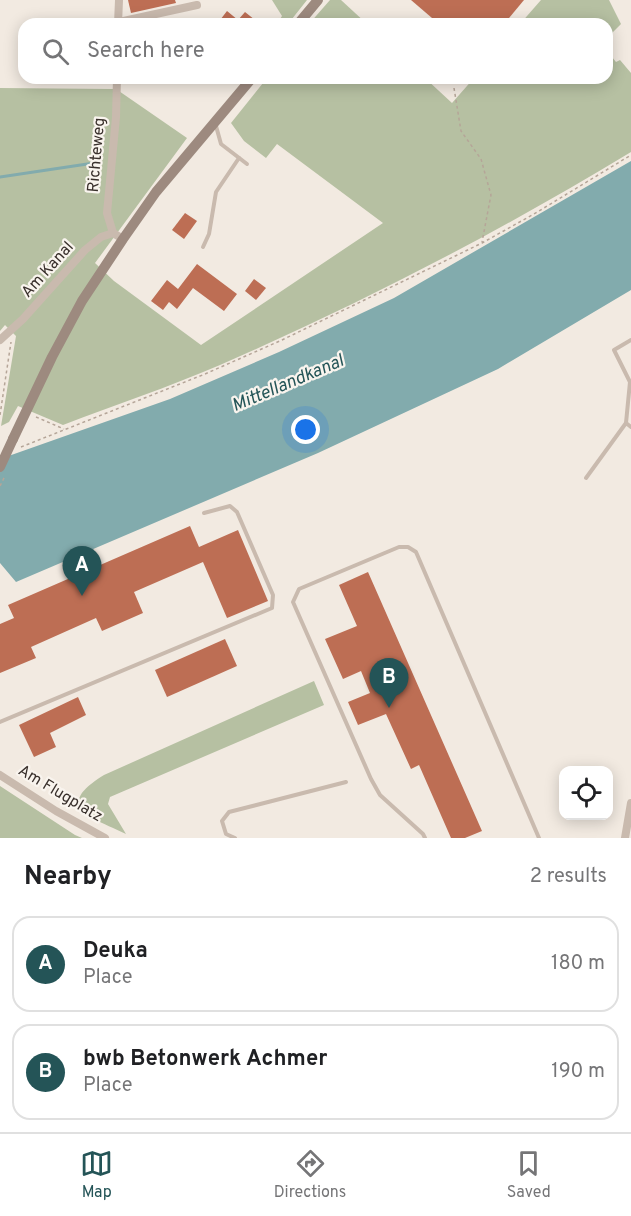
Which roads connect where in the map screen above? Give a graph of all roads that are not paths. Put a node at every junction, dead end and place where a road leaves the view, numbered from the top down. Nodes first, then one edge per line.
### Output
1 (119, 0) edge
2 (318, 0) edge
3 (196, 5) dead end
4 (118, 18) edge
5 (140, 18) edge
6 (303, 18) edge
7 (117, 84) edge
8 (247, 84) edge
9 (215, 122) junction
10 (239, 158) junction
11 (247, 164) dead end
12 (118, 236) junction
13 (203, 247) dead end
14 (0, 340) edge
15 (631, 340) edge
16 (626, 423) junction
17 (631, 427) edge
18 (0, 467) edge
19 (586, 478) dead end
20 (204, 513) dead end
21 (0, 722) edge
22 (0, 775) edge
23 (346, 782) dead end
24 (631, 803) edge
25 (105, 838) edge
26 (235, 838) edge
27 (425, 838) edge
28 (539, 838) edge
29 (625, 838) edge

1 - 4 street
2 - 6 main road
3 - 5 street
7 - 12 street, Richteweg
8 - 9 main road
9 - 10 lane
9 - 12 main road
10 - 11 lane
10 - 13 lane
12 - 14 street, Am Kanal
12 - 18 main road, bridge
15 - 16 lane
16 - 17 lane
16 - 19 lane
20 - 21 lane
22 - 25 street, Am Flugplatz
23 - 26 lane
24 - 29 street
27 - 28 lane

